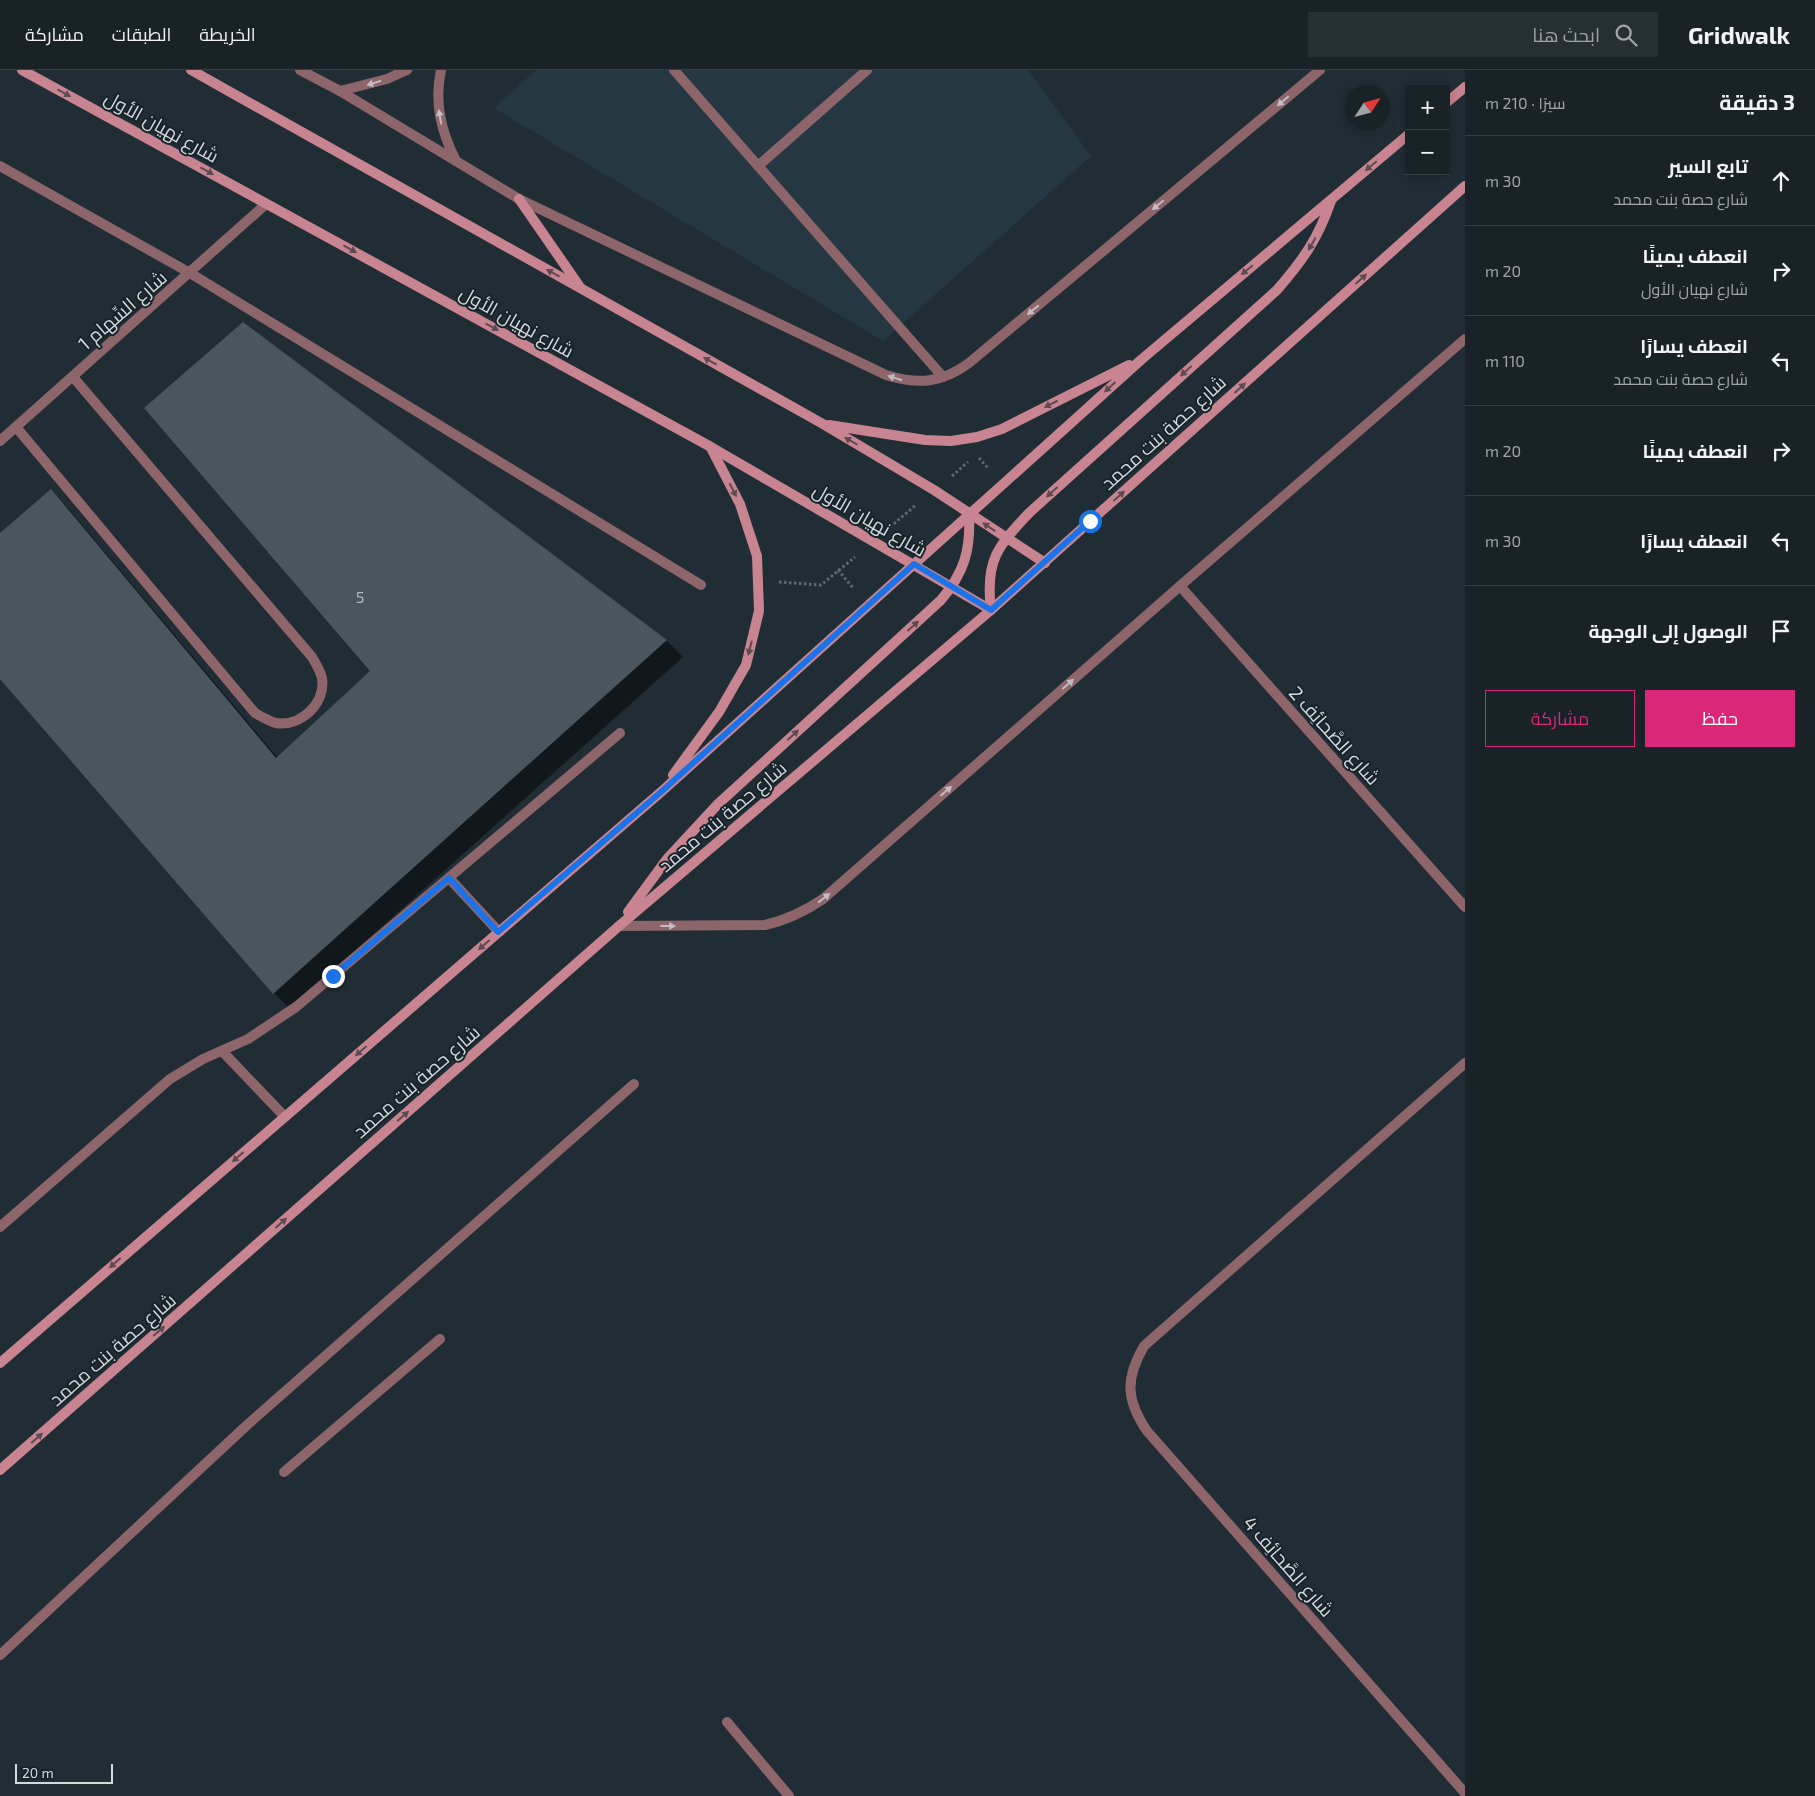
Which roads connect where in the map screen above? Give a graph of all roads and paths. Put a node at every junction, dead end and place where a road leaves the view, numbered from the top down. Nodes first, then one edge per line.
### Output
1 (22, 70) edge
2 (191, 70) edge
3 (300, 70) edge
4 (407, 70) edge
5 (441, 70) edge
6 (674, 70) edge
7 (867, 70) edge
8 (1320, 70) edge
9 (1465, 87) edge
10 (340, 92) junction
11 (1450, 100) edge
12 (1405, 137) edge
13 (456, 161) junction
14 (0, 166) edge
15 (758, 166) junction
16 (1465, 186) edge
17 (520, 199) junction
18 (1331, 199) junction
19 (266, 204) junction
20 (190, 274) junction
21 (582, 289) junction
22 (1465, 339) edge
23 (1142, 359) junction
24 (73, 377) junction
25 (943, 377) junction
26 (823, 424) junction
27 (16, 427) junction
28 (0, 440) edge
29 (711, 447) junction
30 (970, 514) junction
31 (1005, 538) junction
32 (1045, 562) junction
33 (914, 564) junction
34 (701, 585) dead end
35 (1180, 586) junction
36 (952, 587) junction
37 (991, 610) junction
38 (620, 733) dead end
39 (661, 792) junction
40 (449, 878) junction
41 (1465, 907) edge
42 (619, 926) junction
43 (498, 932) junction
44 (222, 1051) junction
45 (1465, 1062) edge
46 (634, 1084) dead end
47 (285, 1117) junction
48 (0, 1227) edge
49 (440, 1339) dead end
50 (0, 1363) edge
51 (0, 1470) edge
52 (284, 1472) dead end
53 (0, 1655) edge
54 (727, 1722) dead end
55 (1465, 1793) edge
56 (788, 1796) edge

1 -> 19 main road, شارع نهيان الأول
21 -> 2 main road
3 - 10 street
4 -> 10 street
13 -> 5 street
6 - 15 street
7 - 15 street
8 -> 25 street
9 - 11 main road
10 - 13 street
12 -> 18 main road
13 - 17 street
14 - 20 street
15 - 25 street
32 -> 16 main road, شارع حصة بنت محمد
17 - 21 main road
25 -> 17 street
18 -> 23 main road
18 -> 31 main road
19 - 20 street, شارع السِّهام 1
19 -> 29 main road, شارع نهيان الأول
20 - 24 street, شارع السِّهام 1
20 - 34 street
26 -> 21 main road
22 - 35 street
23 -> 26 main road
23 -> 30 main road
24 - 27 street, شارع السِّهام 1
24 - 27 street
30 -> 26 main road
27 - 28 street, شارع السِّهام 1
29 - 33 main road, شارع نهيان الأول
29 -> 39 main road
31 -> 30 main road
30 - 33 main road
30 - 36 main road
31 - 32 main road
31 - 37 main road
32 - 37 main road, شارع حصة بنت محمد
33 - 36 main road, شارع نهيان الأول
33 - 39 main road
35 - 41 street, شارع الصَّحائِف 2
42 -> 35 street
36 - 37 main road, شارع نهيان الأول
42 -> 36 main road
37 - 42 main road, شارع حصة بنت محمد
38 - 40 street
39 - 43 main road
40 - 43 street
40 - 44 street
51 -> 42 main road, شارع حصة بنت محمد
43 -> 47 main road
44 - 47 street
44 - 48 street
45 - 55 street, شارع الصَّحائِف 4
46 - 53 street
47 -> 50 main road
49 - 52 street
54 - 56 street

